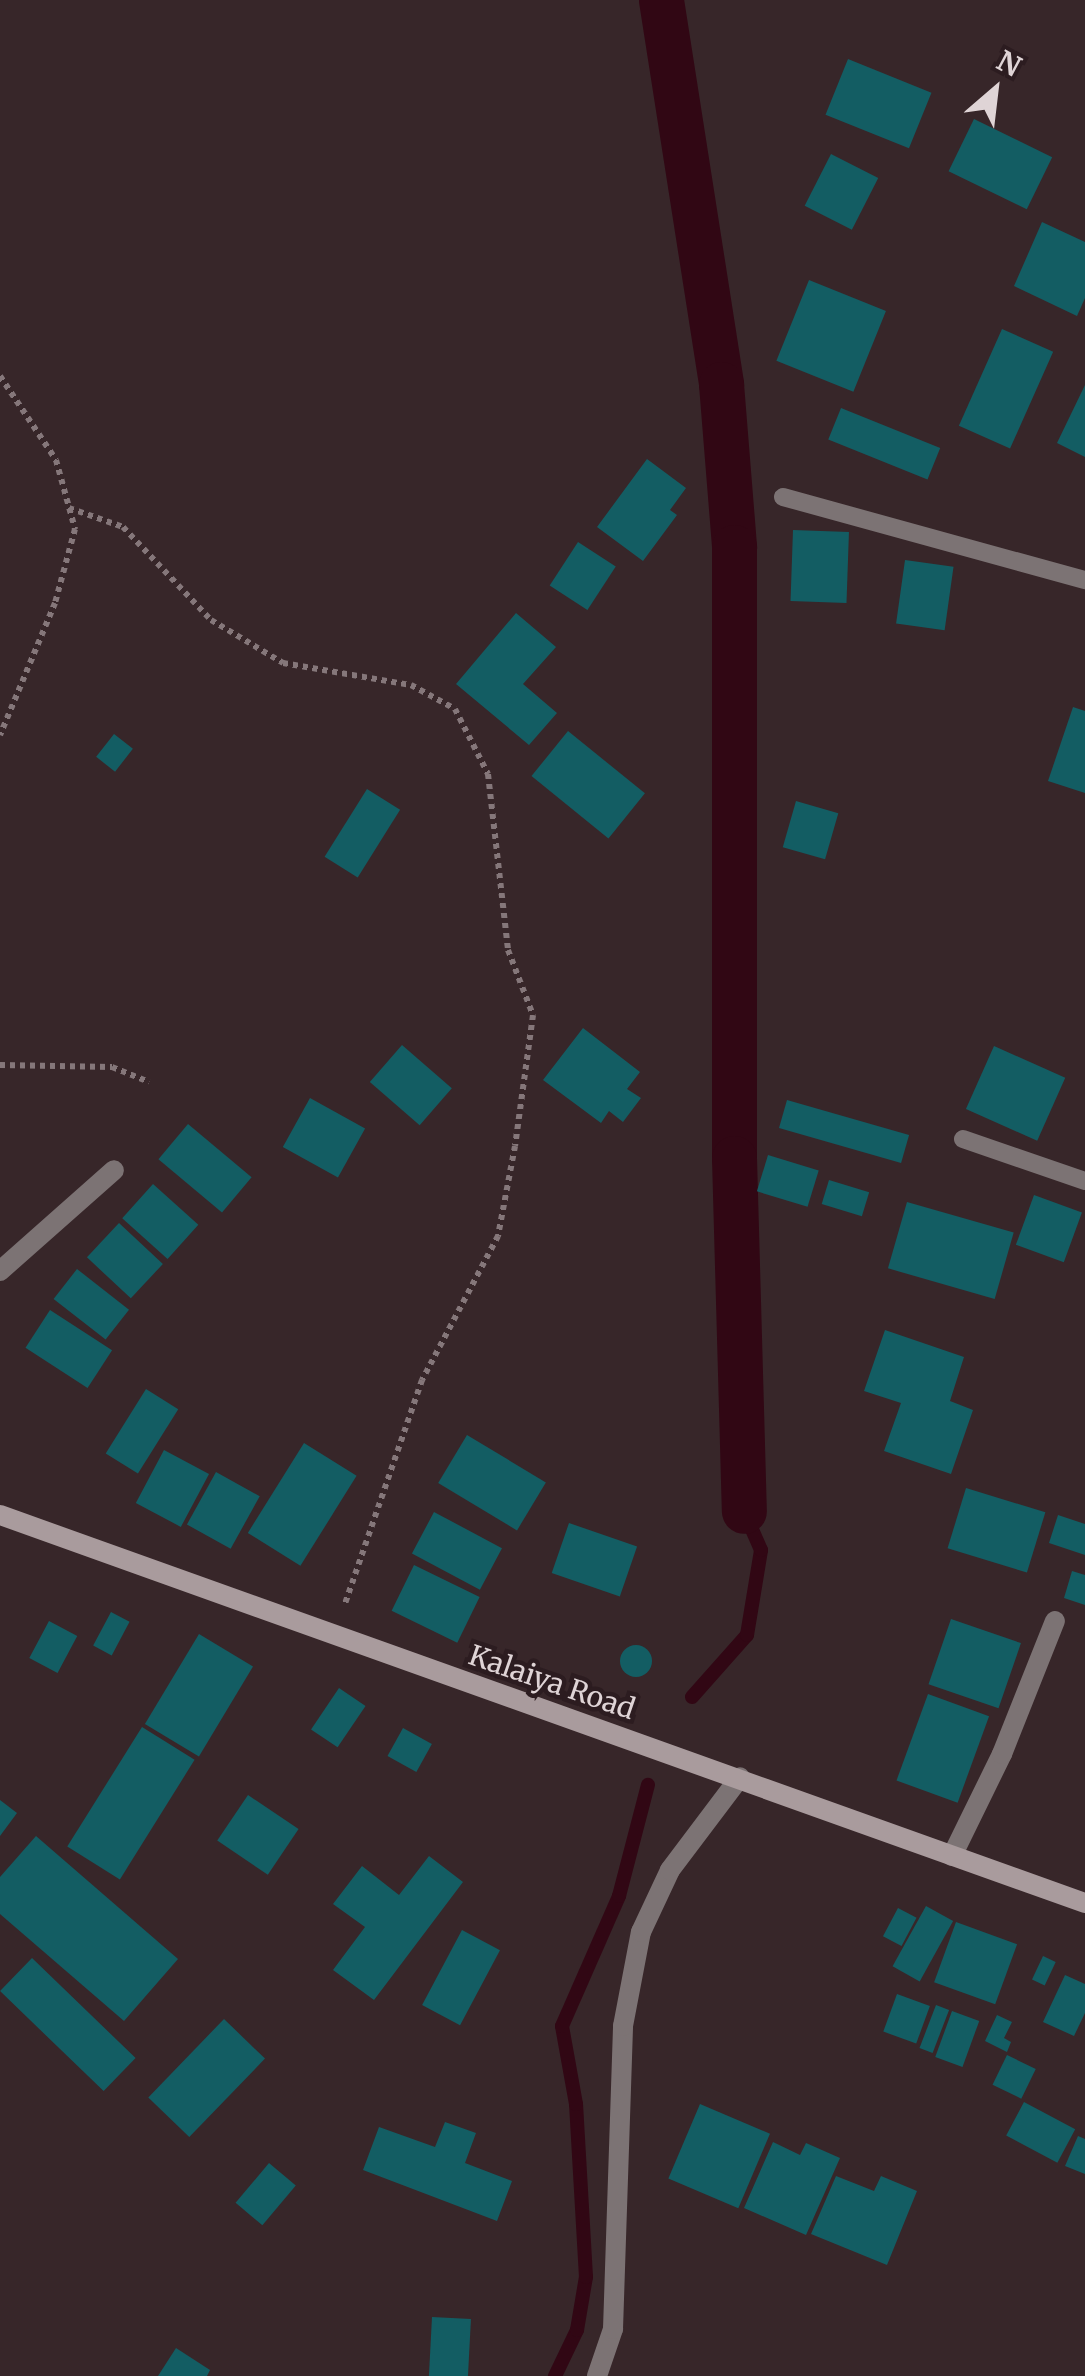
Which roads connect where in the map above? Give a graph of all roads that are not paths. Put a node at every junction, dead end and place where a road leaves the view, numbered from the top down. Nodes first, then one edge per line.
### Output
1 (783, 497) dead end
2 (1085, 580) edge
3 (962, 1140) dead end
4 (114, 1170) dead end
5 (1085, 1181) edge
6 (0, 1271) edge
7 (0, 1516) edge
8 (1055, 1621) dead end
9 (740, 1777) junction
10 (952, 1856) junction
11 (1085, 1903) edge
12 (597, 2376) edge

1 - 2 lane
3 - 5 lane
4 - 6 street
7 - 9 main road, Kalaiya Road
8 - 10 street
9 - 10 main road, Kalaiya Road
9 - 12 street
10 - 11 main road, Kalaiya Road

